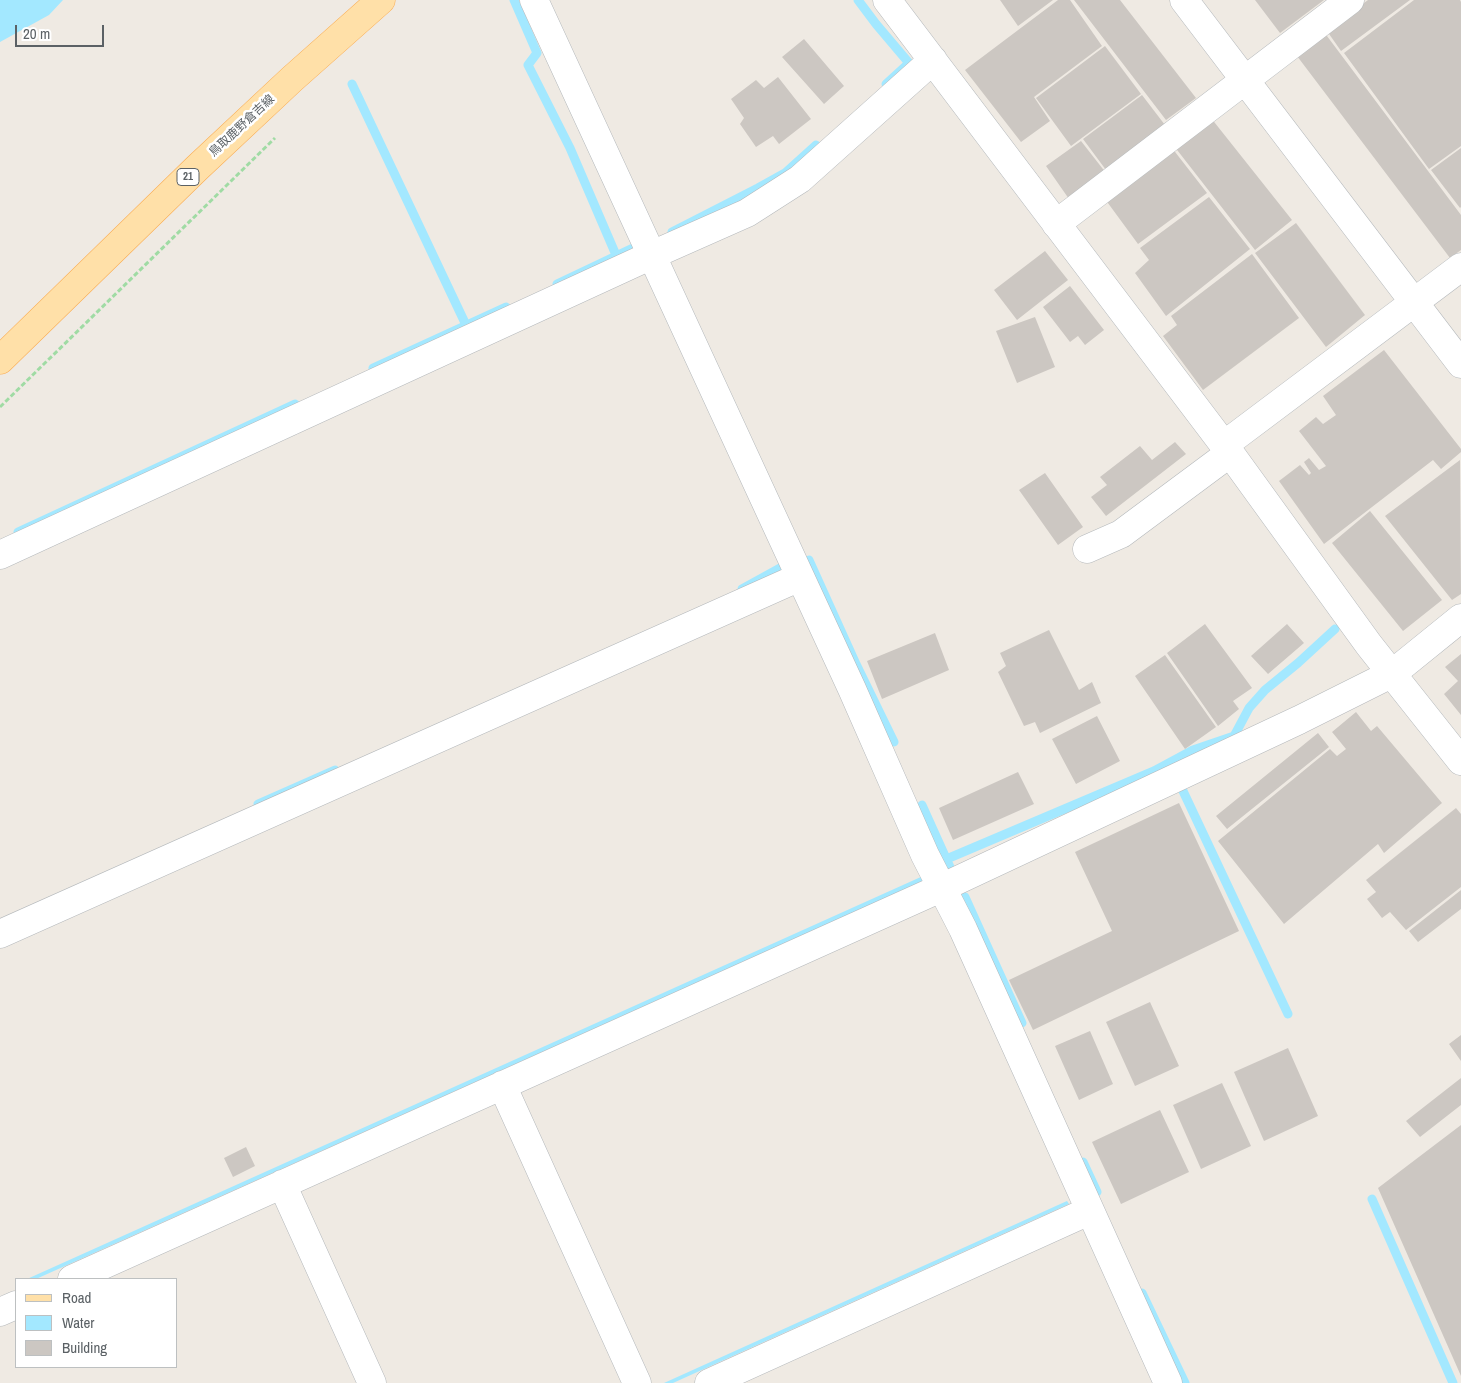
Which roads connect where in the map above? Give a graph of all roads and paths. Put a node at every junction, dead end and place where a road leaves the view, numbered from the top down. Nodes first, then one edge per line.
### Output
1 (381, 0) edge
2 (534, 0) edge
3 (887, 0) edge
4 (1184, 0) edge
5 (1350, 0) edge
6 (933, 60) junction
7 (1244, 79) junction
8 (280, 133) dead end
9 (1056, 224) junction
10 (652, 255) junction
11 (1461, 267) edge
12 (1414, 302) junction
13 (0, 360) edge
14 (1461, 364) edge
15 (0, 407) edge
16 (1227, 449) junction
17 (1087, 549) dead end
18 (0, 555) edge
19 (800, 577) junction
20 (1461, 618) edge
21 (1393, 673) junction
22 (1461, 761) edge
23 (941, 888) junction
24 (0, 934) edge
25 (502, 1085) junction
26 (282, 1184) junction
27 (1089, 1211) junction
28 (74, 1278) edge
29 (15, 1305) edge
30 (0, 1312) edge
31 (372, 1383) edge
32 (637, 1383) edge
33 (709, 1383) edge
34 (1168, 1383) edge

1 - 13 main road, 鳥取鹿野倉吉線 / 21
2 - 10 street
3 - 6 street
4 - 7 street
5 - 7 street
6 - 9 street
6 - 10 street
7 - 9 street
7 - 12 street
8 - 15 path
9 - 16 street
10 - 18 street
10 - 19 street
11 - 12 street
12 - 14 street
12 - 16 street
16 - 17 street
16 - 21 street
19 - 23 street
19 - 24 street
20 - 21 street
21 - 22 street
21 - 23 street
23 - 25 street
23 - 27 street
25 - 26 street
25 - 32 street
26 - 28 street
26 - 31 street
27 - 33 street
27 - 34 street
29 - 30 street

